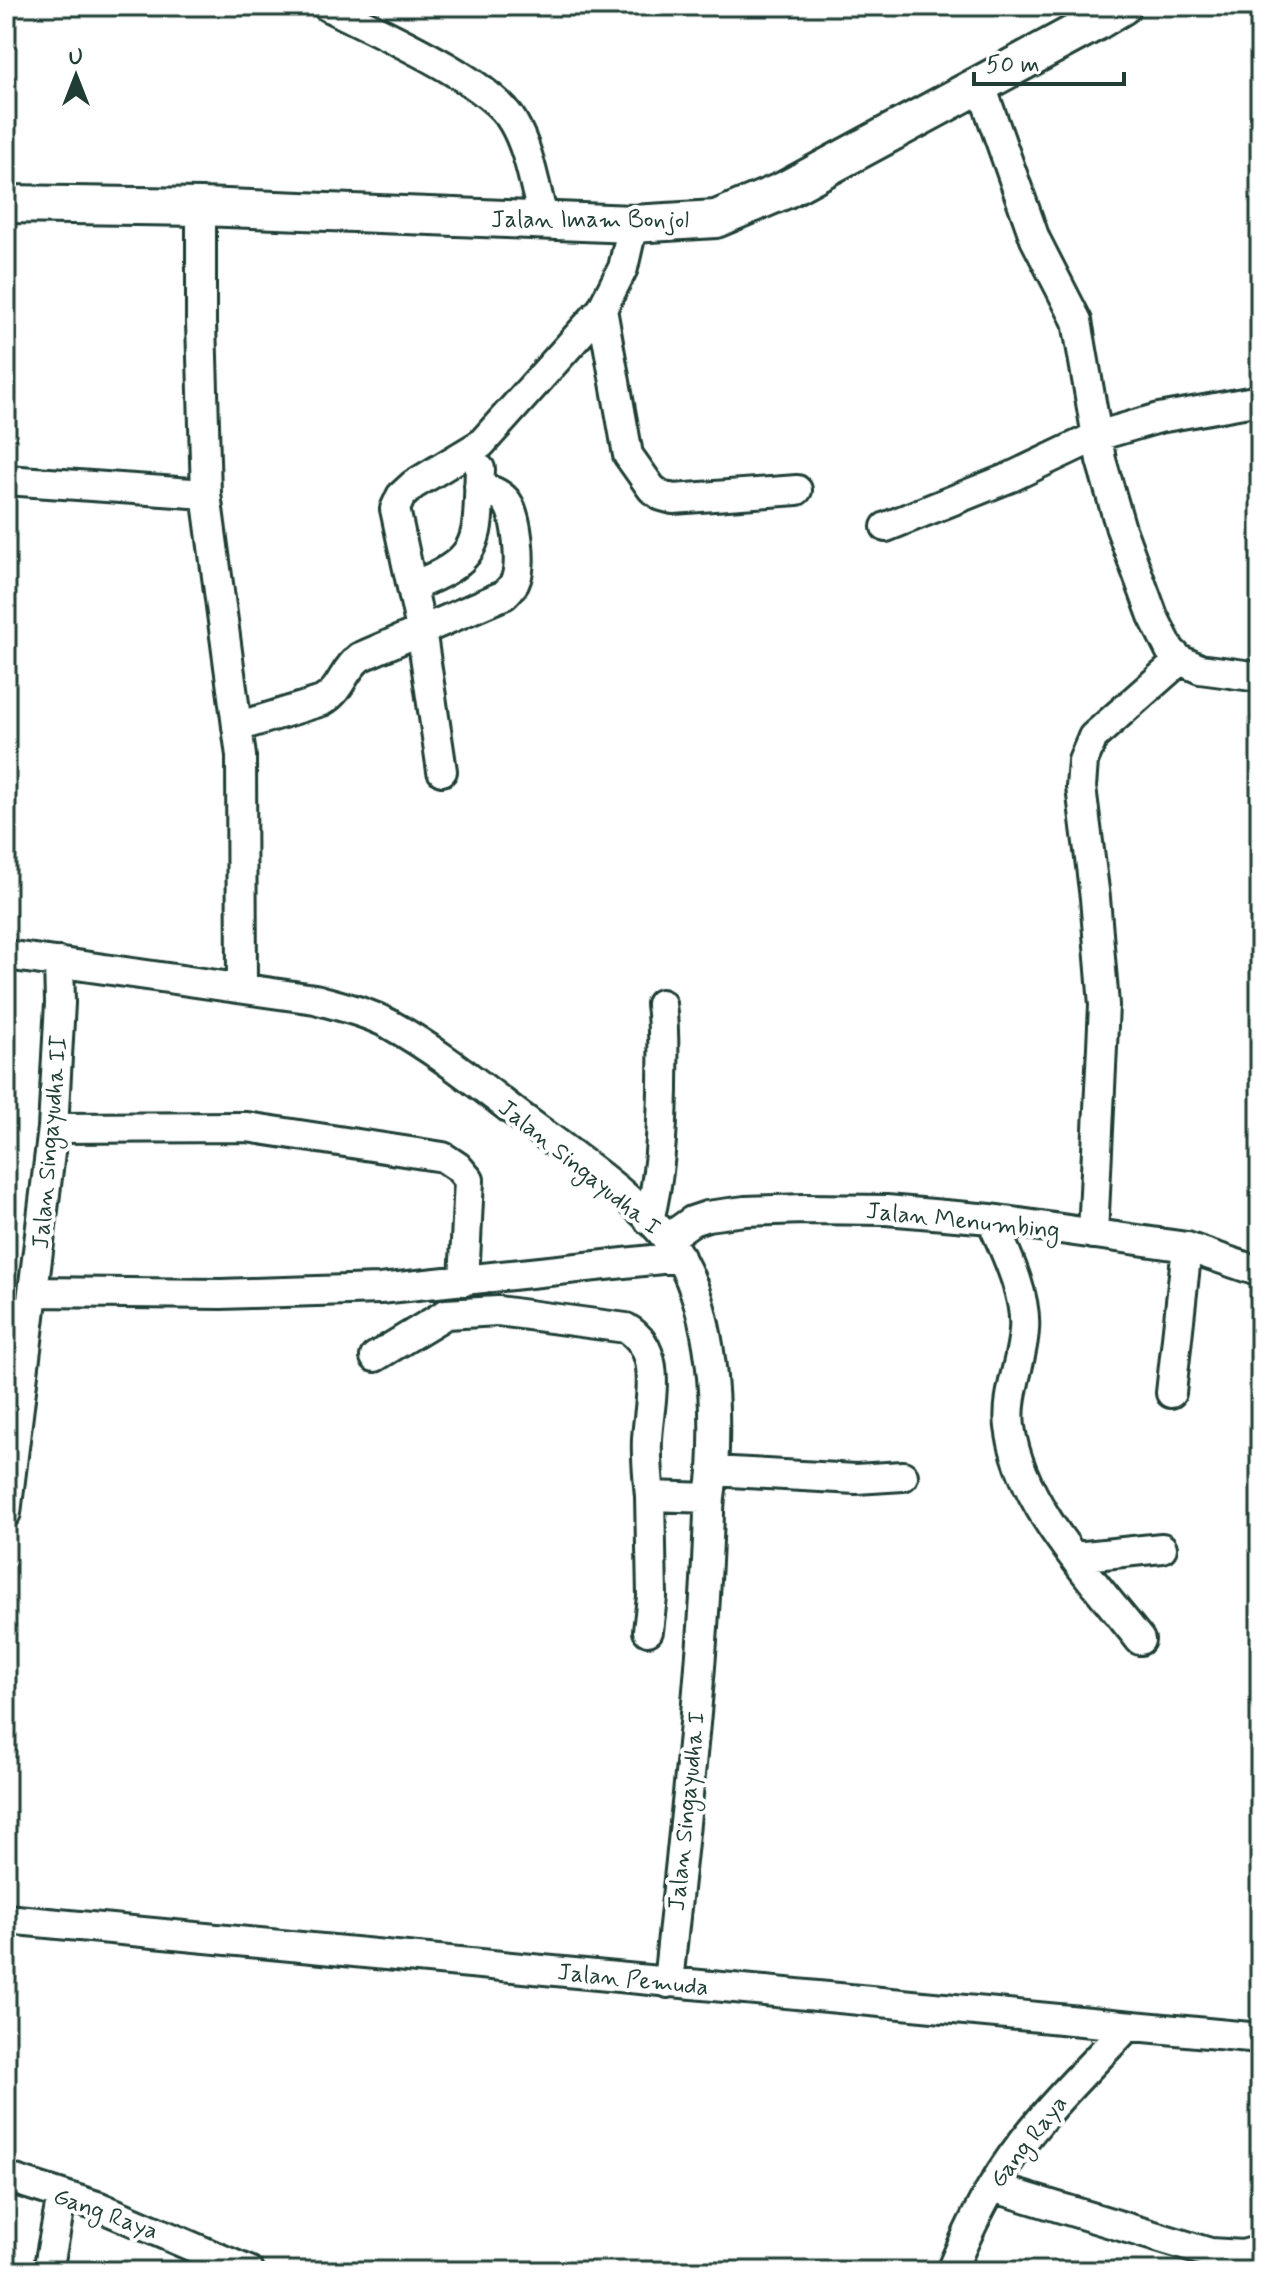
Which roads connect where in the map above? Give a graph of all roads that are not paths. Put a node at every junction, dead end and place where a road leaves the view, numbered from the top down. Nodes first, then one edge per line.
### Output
1 (327, 6) edge
2 (1100, 12) edge
3 (980, 83) junction
4 (6, 204) edge
5 (201, 207) junction
6 (544, 221) junction
7 (633, 224) junction
8 (602, 309) junction
9 (1260, 400) edge
10 (1097, 436) junction
11 (481, 444) junction
12 (6, 480) edge
13 (479, 486) junction
14 (797, 490) dead end
15 (206, 494) junction
16 (886, 527) dead end
17 (412, 586) junction
18 (421, 629) junction
19 (1180, 660) junction
20 (1260, 677) edge
21 (237, 727) junction
22 (442, 771) dead end
23 (6, 955) edge
24 (59, 962) junction
25 (242, 988) junction
26 (661, 1004) dead end
27 (53, 1128) junction
28 (991, 1219) junction
29 (1093, 1234) junction
30 (666, 1238) junction
31 (1187, 1247) junction
32 (1260, 1272) edge
33 (464, 1281) junction
34 (34, 1292) junction
35 (375, 1357) dead end
36 (1171, 1393) dead end
37 (903, 1476) dead end
38 (711, 1484) junction
39 (650, 1496) junction
40 (6, 1513) edge
41 (1162, 1548) dead end
42 (1075, 1557) junction
43 (648, 1631) dead end
44 (1140, 1640) dead end
45 (6, 1919) edge
46 (668, 1983) junction
47 (1128, 2026) junction
48 (1260, 2038) edge
49 (6, 2177) edge
50 (992, 2187) junction
51 (62, 2195) junction
52 (1260, 2250) edge
53 (48, 2271) edge
54 (249, 2271) edge
55 (951, 2271) edge

1 - 6 street
2 - 3 main road, Jalan Imam Bonjol
3 - 7 main road, Jalan Imam Bonjol
3 - 10 street
4 - 5 main road, Jalan Imam Bonjol
5 - 6 main road, Jalan Imam Bonjol
5 - 15 street
6 - 7 main road, Jalan Imam Bonjol
7 - 8 street
8 - 11 street
8 - 14 street
9 - 10 street
10 - 16 street
10 - 19 street
11 - 13 street
11 - 17 street
12 - 15 street
13 - 17 street
13 - 18 street
15 - 21 street
17 - 18 street
18 - 21 street
18 - 22 street
19 - 20 street
19 - 29 street
21 - 25 street
23 - 24 street, Jalan Singayudha I
24 - 25 street, Jalan Singayudha I
24 - 27 street, Jalan Singayudha II
25 - 30 street, Jalan Singayudha I
26 - 30 street
27 - 33 street
27 - 34 street, Jalan Singayudha II
28 - 29 street, Jalan Menumbing
28 - 30 street, Jalan Menumbing
28 - 42 street
29 - 31 street, Jalan Menumbing
30 - 33 street
30 - 38 street, Jalan Singayudha I
31 - 32 street, Jalan Menumbing
31 - 36 street
33 - 34 street
34 - 40 street, Jalan Singayudha II
35 - 39 street
37 - 38 street
38 - 39 street
38 - 46 street, Jalan Singayudha I
39 - 43 street
41 - 42 street
42 - 44 street
45 - 46 street, Jalan Pemuda
46 - 47 street, Jalan Pemuda
47 - 48 street, Jalan Pemuda
47 - 50 street, Gang Raya
49 - 51 street, Gang Raya
50 - 52 street
50 - 55 street, Gang Raya
51 - 53 street
51 - 54 street, Gang Raya

